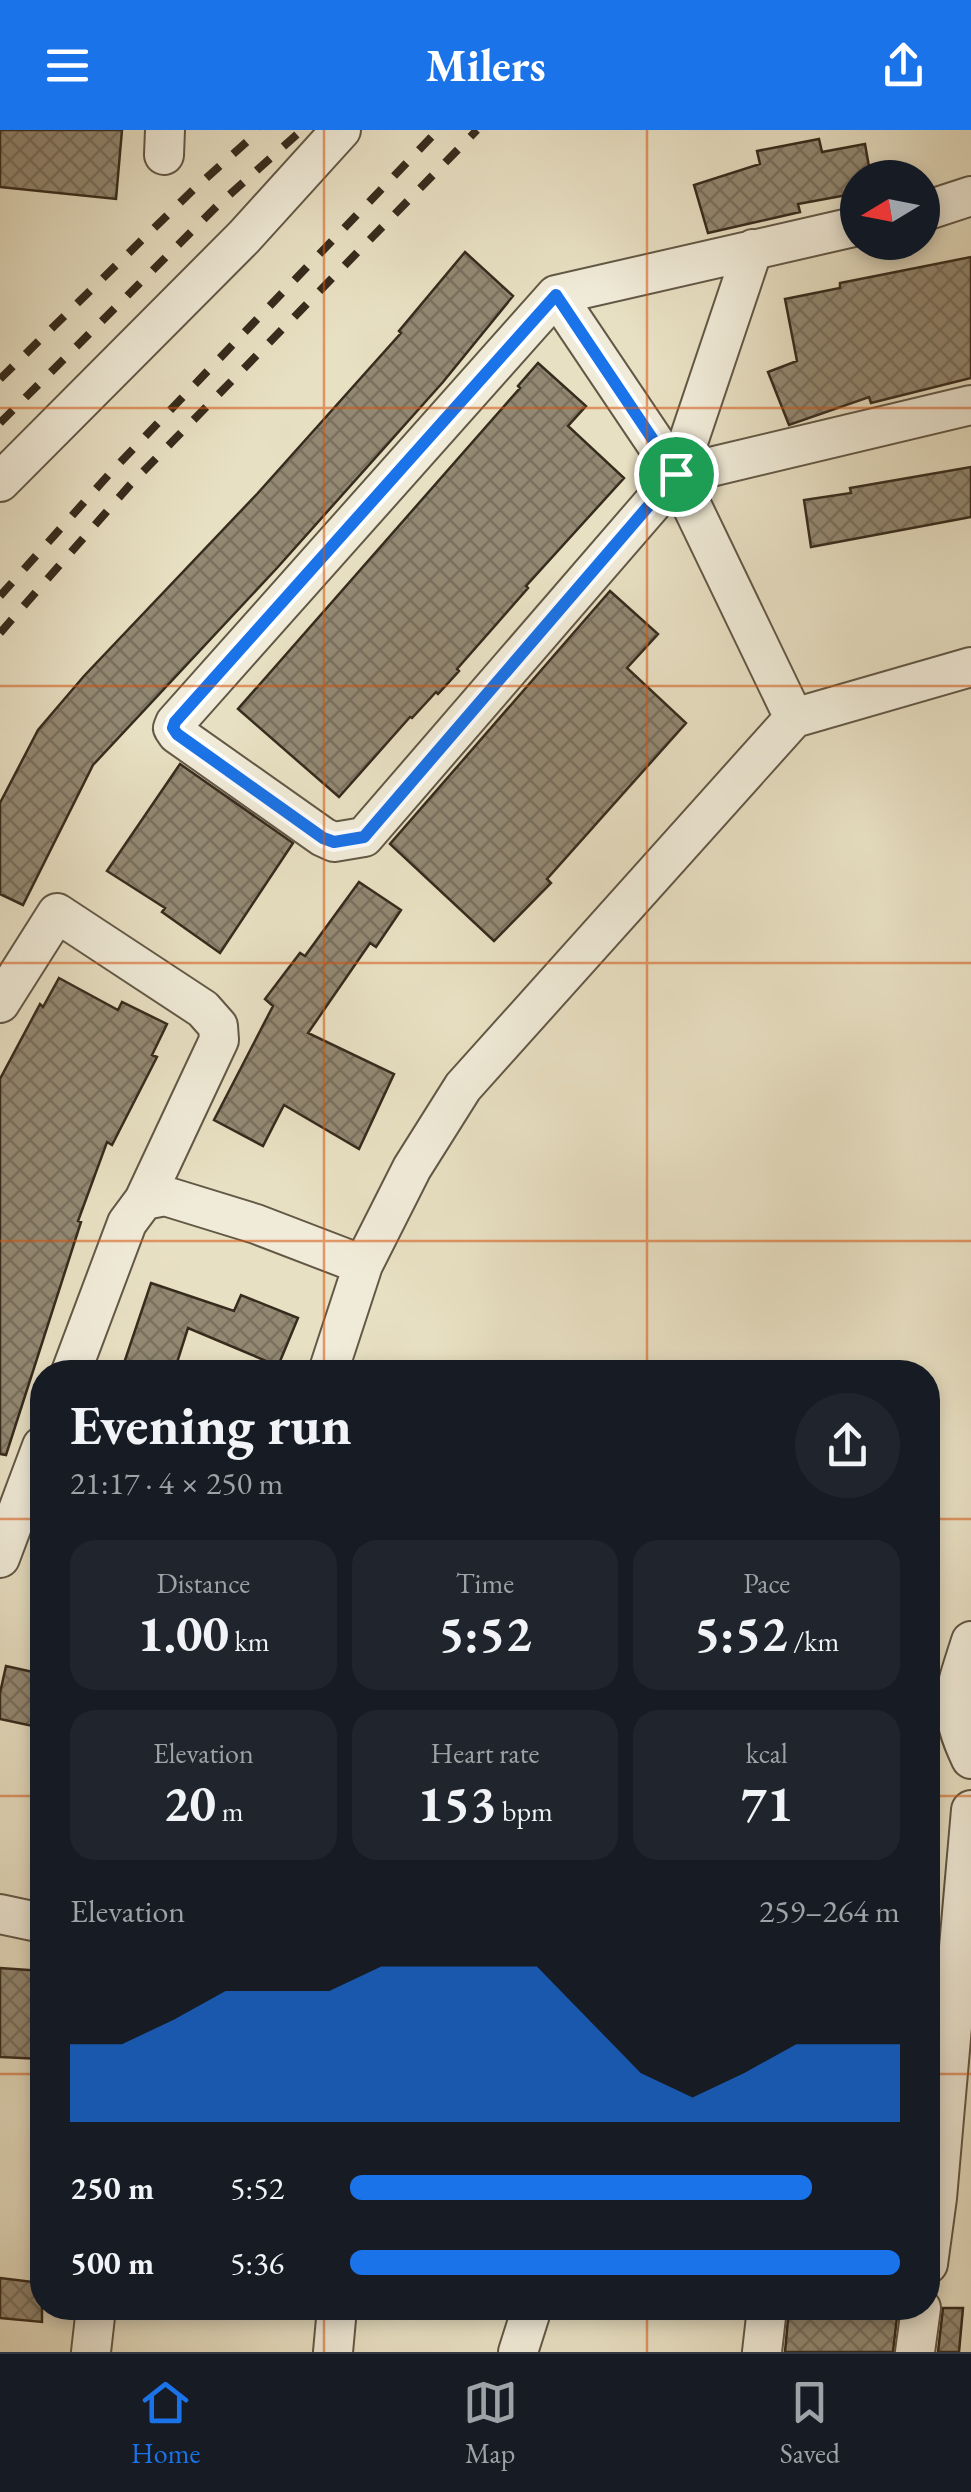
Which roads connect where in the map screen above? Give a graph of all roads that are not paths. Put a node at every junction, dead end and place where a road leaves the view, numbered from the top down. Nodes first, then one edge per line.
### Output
1 (342, 130) edge
2 (971, 196) edge
3 (940, 206) edge
4 (840, 230) edge
5 (754, 249) junction
6 (556, 295) junction
7 (971, 405) edge
8 (676, 474) junction
9 (0, 482) edge
10 (971, 668) edge
11 (794, 718) junction
12 (0, 1004) edge
13 (144, 1200) junction
14 (363, 1265) junction
15 (75, 1360) edge
16 (332, 1360) edge
17 (30, 1478) edge
18 (0, 1558) edge
19 (971, 1642) edge
20 (953, 1742) edge
21 (971, 1810) edge
22 (0, 1914) edge
23 (30, 1920) edge
24 (945, 2198) edge
25 (95, 2320) edge
26 (336, 2320) edge
27 (528, 2320) edge
28 (766, 2320) edge
29 (920, 2320) edge
30 (91, 2352) edge
31 (333, 2352) edge
32 (518, 2352) edge
33 (762, 2352) edge
34 (915, 2352) edge

1 - 9 street
2 - 3 street
4 - 5 street
5 - 6 street
5 - 8 street
6 - 8 street
6 - 8 street
7 - 8 street
8 - 11 street
10 - 11 street
11 - 14 street
12 - 13 street
13 - 14 street
13 - 15 street
14 - 16 street
17 - 18 street
19 - 20 street
21 - 24 street
22 - 23 street
25 - 30 street
26 - 31 street
27 - 32 street
28 - 33 street
29 - 34 street

